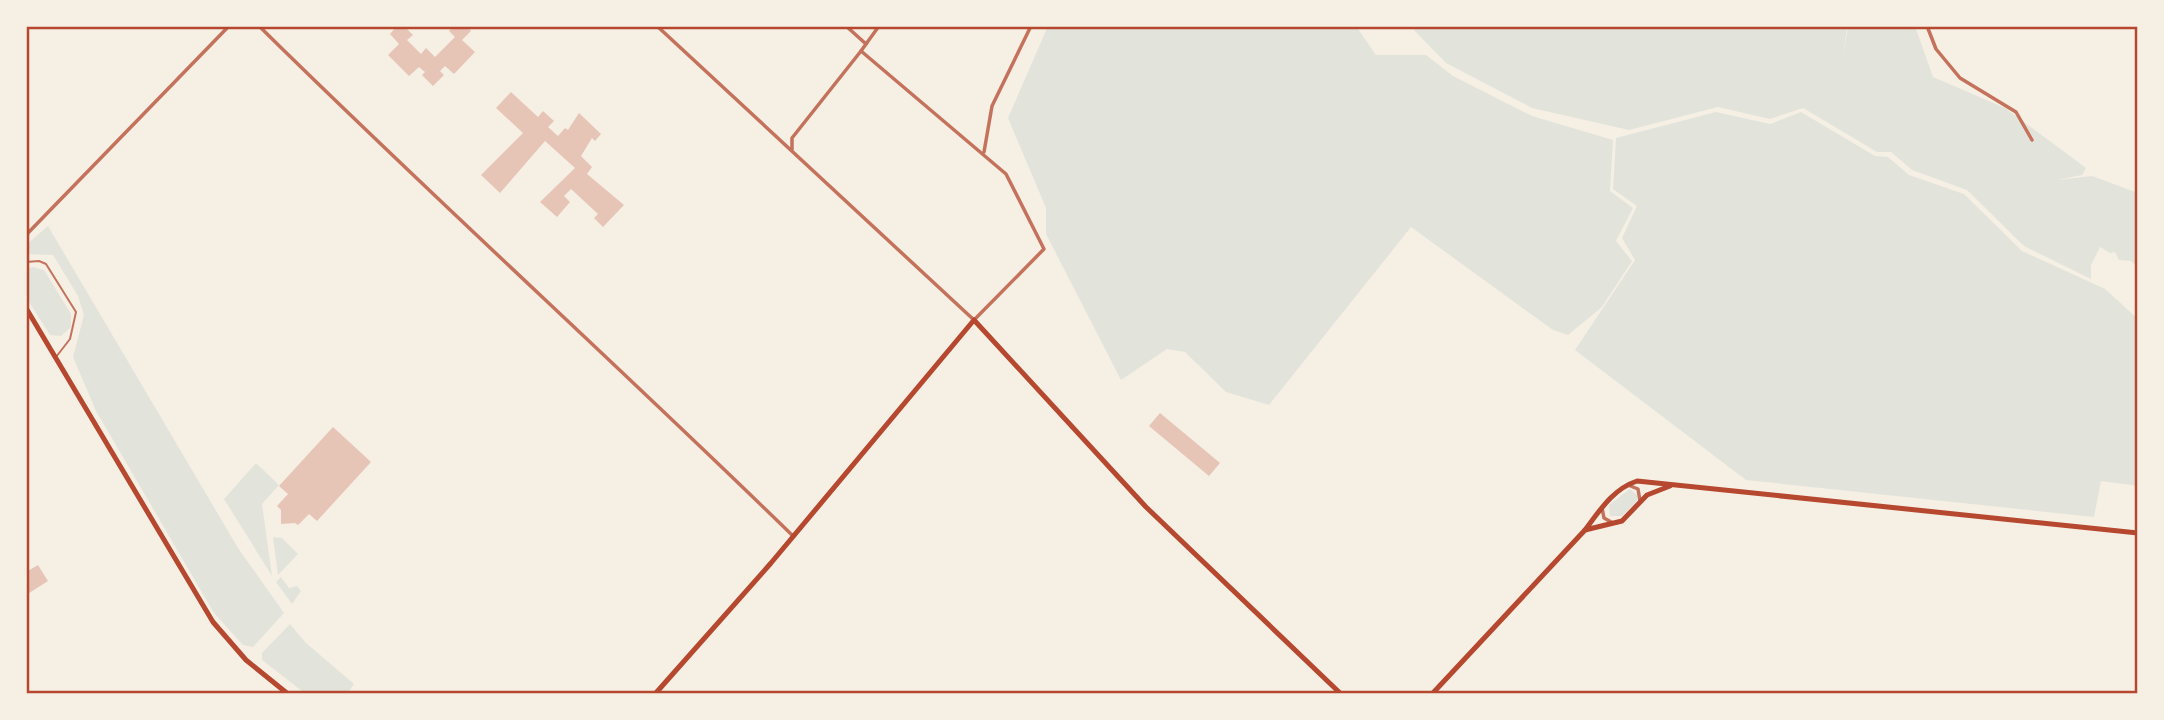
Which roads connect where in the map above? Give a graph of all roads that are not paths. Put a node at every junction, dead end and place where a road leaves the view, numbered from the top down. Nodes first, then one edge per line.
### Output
1 (229, 26) edge
2 (258, 26) edge
3 (657, 26) edge
4 (846, 26) edge
5 (879, 26) edge
6 (1031, 26) edge
7 (1927, 26) edge
8 (866, 44) junction
9 (861, 51) junction
10 (2032, 140) dead end
11 (792, 150) junction
12 (984, 152) junction
13 (26, 235) edge
14 (26, 262) edge
15 (26, 308) edge
16 (974, 320) junction
17 (55, 358) junction
18 (1627, 485) junction
19 (1675, 485) junction
20 (1639, 503) junction
21 (1603, 506) junction
22 (1615, 523) junction
23 (1585, 530) junction
24 (2138, 533) edge
25 (793, 536) junction
26 (284, 693) edge
27 (655, 694) edge
28 (1341, 694) edge
29 (1432, 694) edge

1 - 13 street
2 - 25 street
3 - 11 street
4 - 8 street
5 - 8 street
6 - 12 street
7 - 10 street
8 - 9 street
9 - 11 street
9 - 12 street
11 - 16 street
12 - 16 street
14 - 17 lane
15 - 17 main road
16 - 25 main road
16 - 28 main road
17 - 26 main road
18 - 19 main road
18 - 20 street
18 - 21 main road
19 - 20 main road
19 - 24 main road
20 - 22 main road
21 - 22 street
21 - 23 main road
22 - 23 main road
23 - 29 main road
25 - 27 main road

